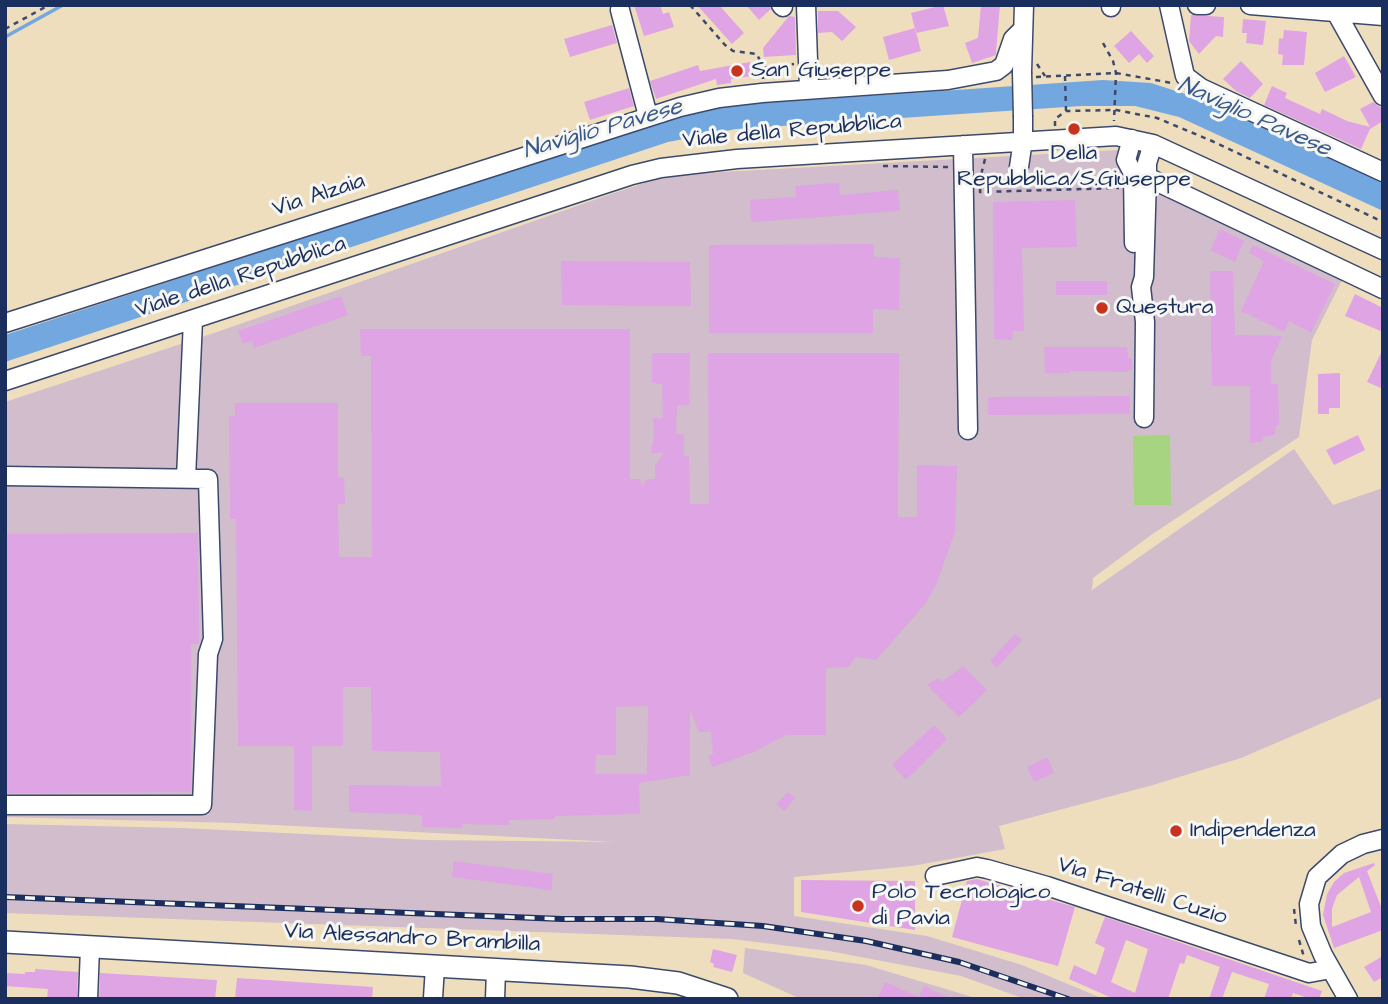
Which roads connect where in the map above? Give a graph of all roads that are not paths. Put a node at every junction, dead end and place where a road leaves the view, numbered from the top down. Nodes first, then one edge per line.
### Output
1 (806, 5) edge
2 (1024, 5) edge
3 (1168, 5) edge
4 (1196, 5) edge
5 (1206, 5) edge
6 (1250, 5) edge
7 (1342, 9) edge
8 (620, 10) dead end
9 (1383, 16) edge
10 (1023, 29) junction
11 (809, 88) junction
12 (1383, 96) edge
13 (648, 116) junction
14 (1132, 139) junction
15 (1023, 140) junction
16 (1153, 144) junction
17 (963, 145) junction
18 (1019, 167) dead end
19 (1383, 172) edge
20 (1140, 183) junction
21 (1383, 250) edge
22 (1383, 289) edge
23 (193, 320) junction
24 (5, 323) edge
25 (5, 381) edge
26 (1144, 418) dead end
27 (968, 430) dead end
28 (5, 476) edge
29 (186, 478) junction
30 (5, 805) edge
31 (1383, 839) edge
32 (935, 876) dead end
33 (5, 943) edge
34 (90, 948) junction
35 (435, 967) junction
36 (1331, 969) junction
37 (501, 970) junction
38 (433, 998) edge
39 (88, 999) edge
40 (495, 999) edge
41 (505, 999) edge
42 (727, 999) edge
43 (1348, 999) edge

1 - 11 street
2 - 10 street
3 - 19 street
4 - 5 street
6 - 7 street
7 - 9 street
7 - 12 street
8 - 13 street
10 - 11 street, Via Alzaia
10 - 15 street, bridge
11 - 13 street, Via Alzaia
13 - 24 street, Via Alzaia
14 - 15 street, Viale della Repubblica
14 - 16 street, Viale della Repubblica
14 - 20 street
15 - 17 street, Viale della Repubblica
15 - 18 street
16 - 20 street
16 - 21 street, Viale della Repubblica
17 - 23 street, Viale della Repubblica
17 - 27 street
20 - 22 street
20 - 26 street
23 - 25 street, Viale della Repubblica
23 - 29 street
28 - 29 street
29 - 30 street
31 - 36 street
32 - 36 street, Via Fratelli Cuzio
33 - 34 main road, Via Alessandro Brambilla
34 - 35 main road, Via Alessandro Brambilla
34 - 39 street
35 - 37 main road, Via Alessandro Brambilla
35 - 38 street
36 - 43 street
37 - 40 street
37 - 41 street
37 - 42 main road, Via Alessandro Brambilla

